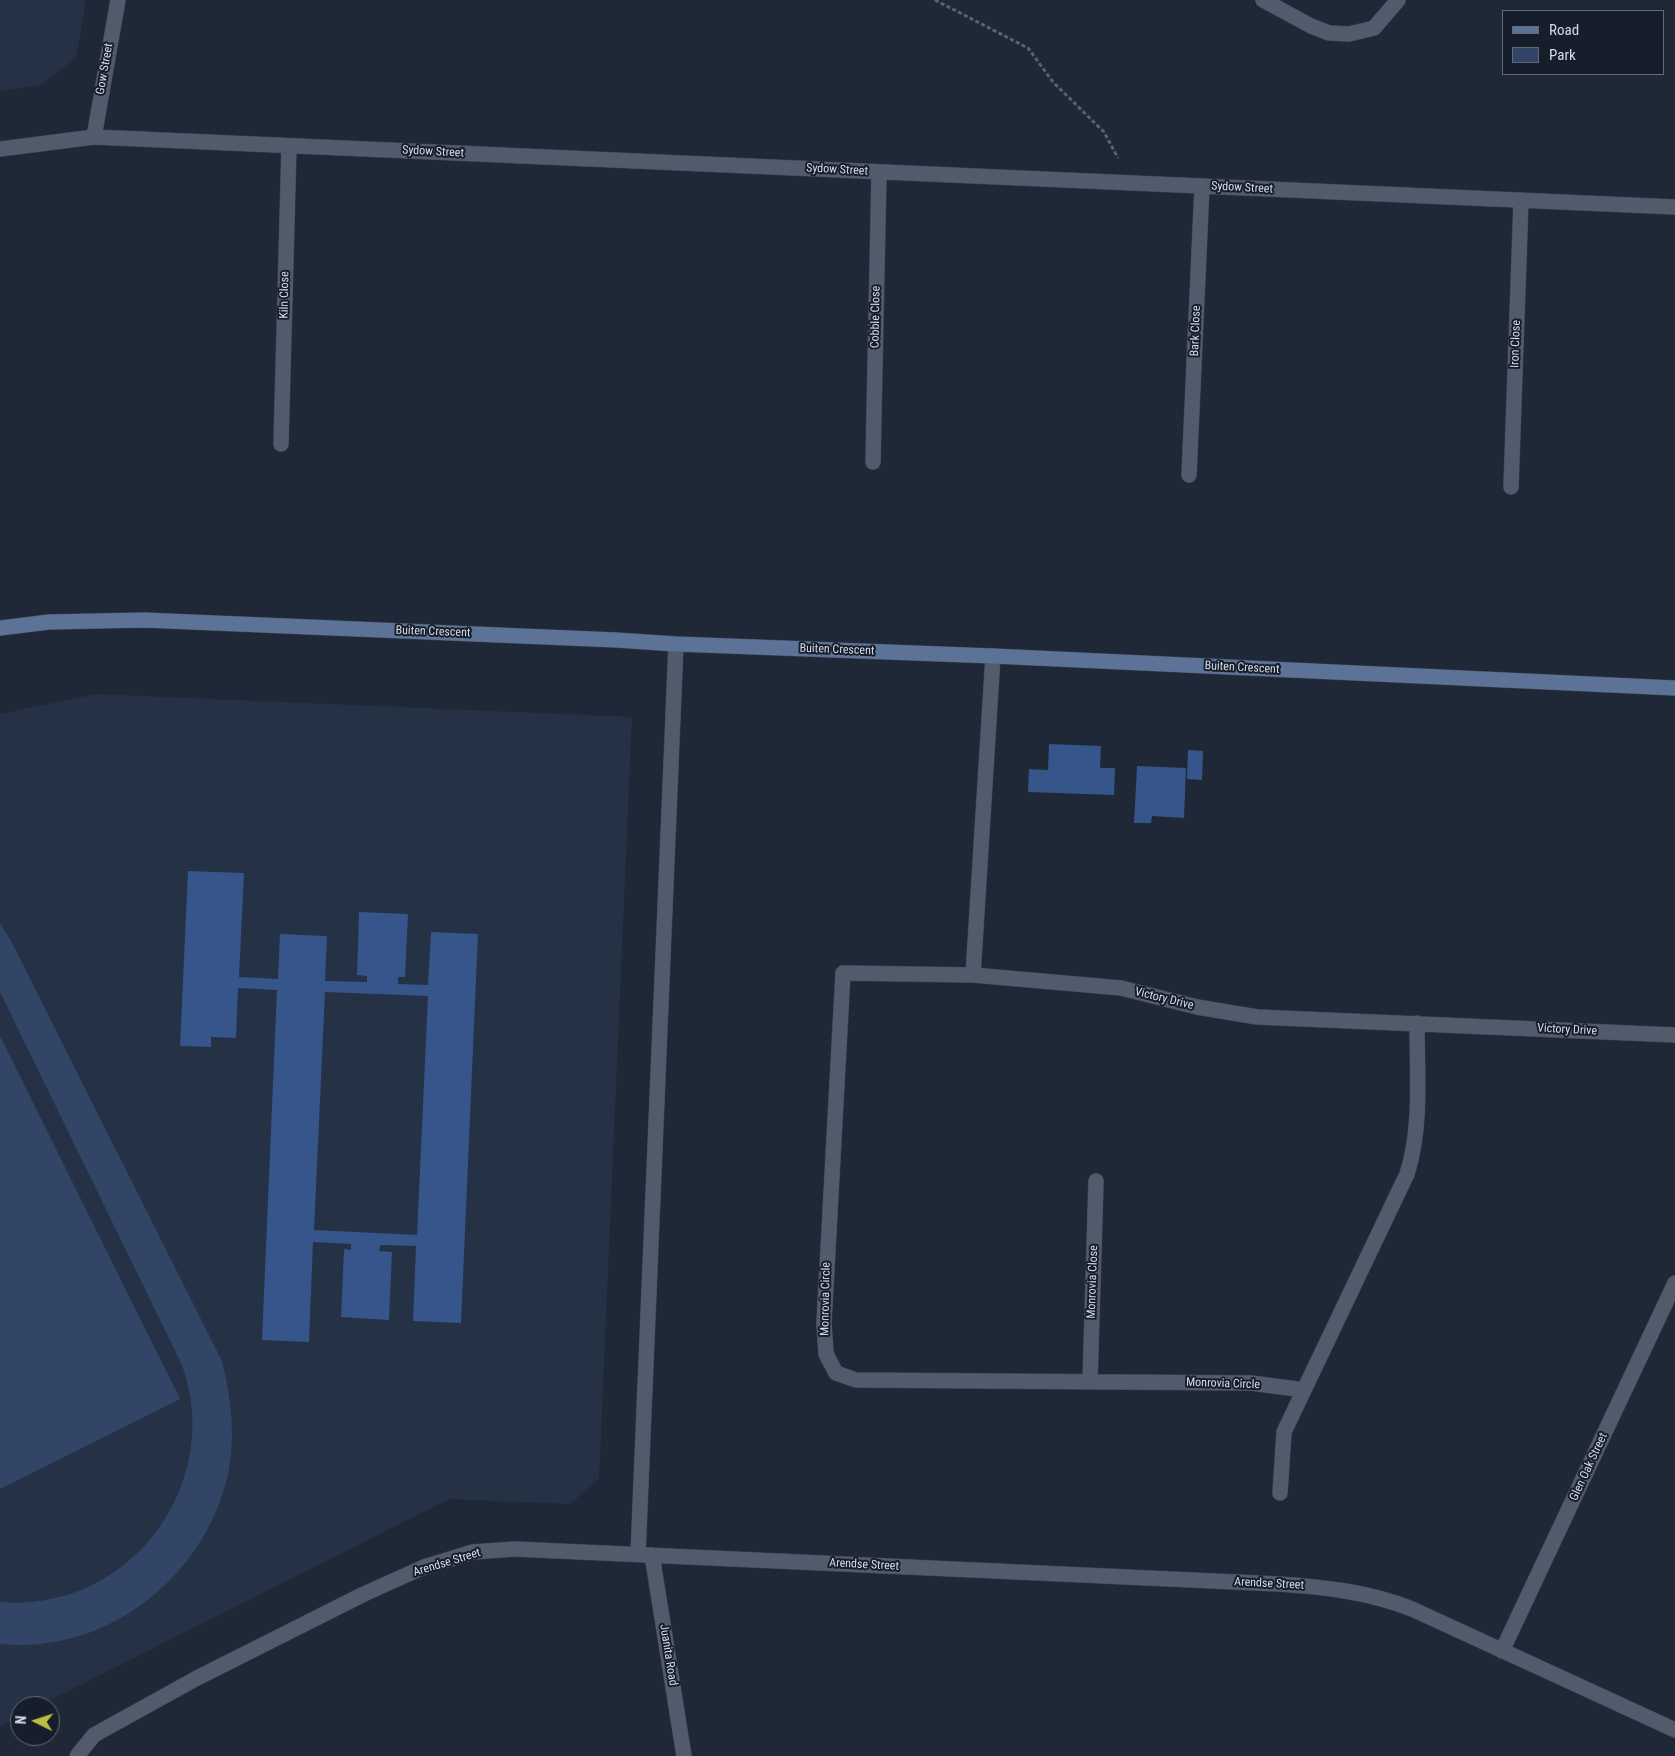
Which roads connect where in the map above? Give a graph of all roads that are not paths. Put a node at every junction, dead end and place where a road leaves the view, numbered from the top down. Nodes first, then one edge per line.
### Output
1 (118, 0) edge
2 (1263, 0) edge
3 (1398, 0) edge
4 (94, 137) junction
5 (289, 146) junction
6 (0, 149) edge
7 (878, 172) junction
8 (1202, 186) junction
9 (1521, 200) junction
10 (1675, 207) edge
11 (281, 444) dead end
12 (873, 462) dead end
13 (1190, 475) dead end
14 (1511, 487) dead end
15 (0, 628) edge
16 (676, 644) junction
17 (993, 656) junction
18 (1675, 688) edge
19 (973, 975) junction
20 (1417, 1023) junction
21 (1675, 1035) edge
22 (1096, 1181) dead end
23 (1675, 1284) edge
24 (1090, 1382) junction
25 (1304, 1390) junction
26 (1280, 1493) dead end
27 (645, 1554) junction
28 (1502, 1651) junction
29 (1675, 1730) edge
30 (77, 1756) edge
31 (684, 1756) edge

1 - 4 street, Gow Street
2 - 3 street
4 - 5 street, Sydow Street
4 - 6 street, Sydow Street
5 - 7 street, Sydow Street
5 - 11 street, Kiln Close
7 - 8 street, Sydow Street
7 - 12 street, Cobble Close
8 - 9 street, Sydow Street
8 - 13 street, Bark Close
9 - 10 street, Sydow Street
9 - 14 street, Iron Close
15 - 16 street, Buiten Crescent
16 - 17 street, Buiten Crescent
16 - 27 street, Juanita Road
17 - 18 street, Buiten Crescent
17 - 19 street
19 - 20 street, Victory Drive
19 - 24 street, Monrovia Circle
20 - 21 street, Victory Drive
20 - 25 street
22 - 24 street, Monrovia Close
23 - 28 street, Glen Oak Street
24 - 25 street, Monrovia Circle
25 - 26 street
27 - 28 street, Arendse Street
27 - 30 street, Arendse Street
27 - 31 street, Juanita Road
28 - 29 street, Arendse Street

